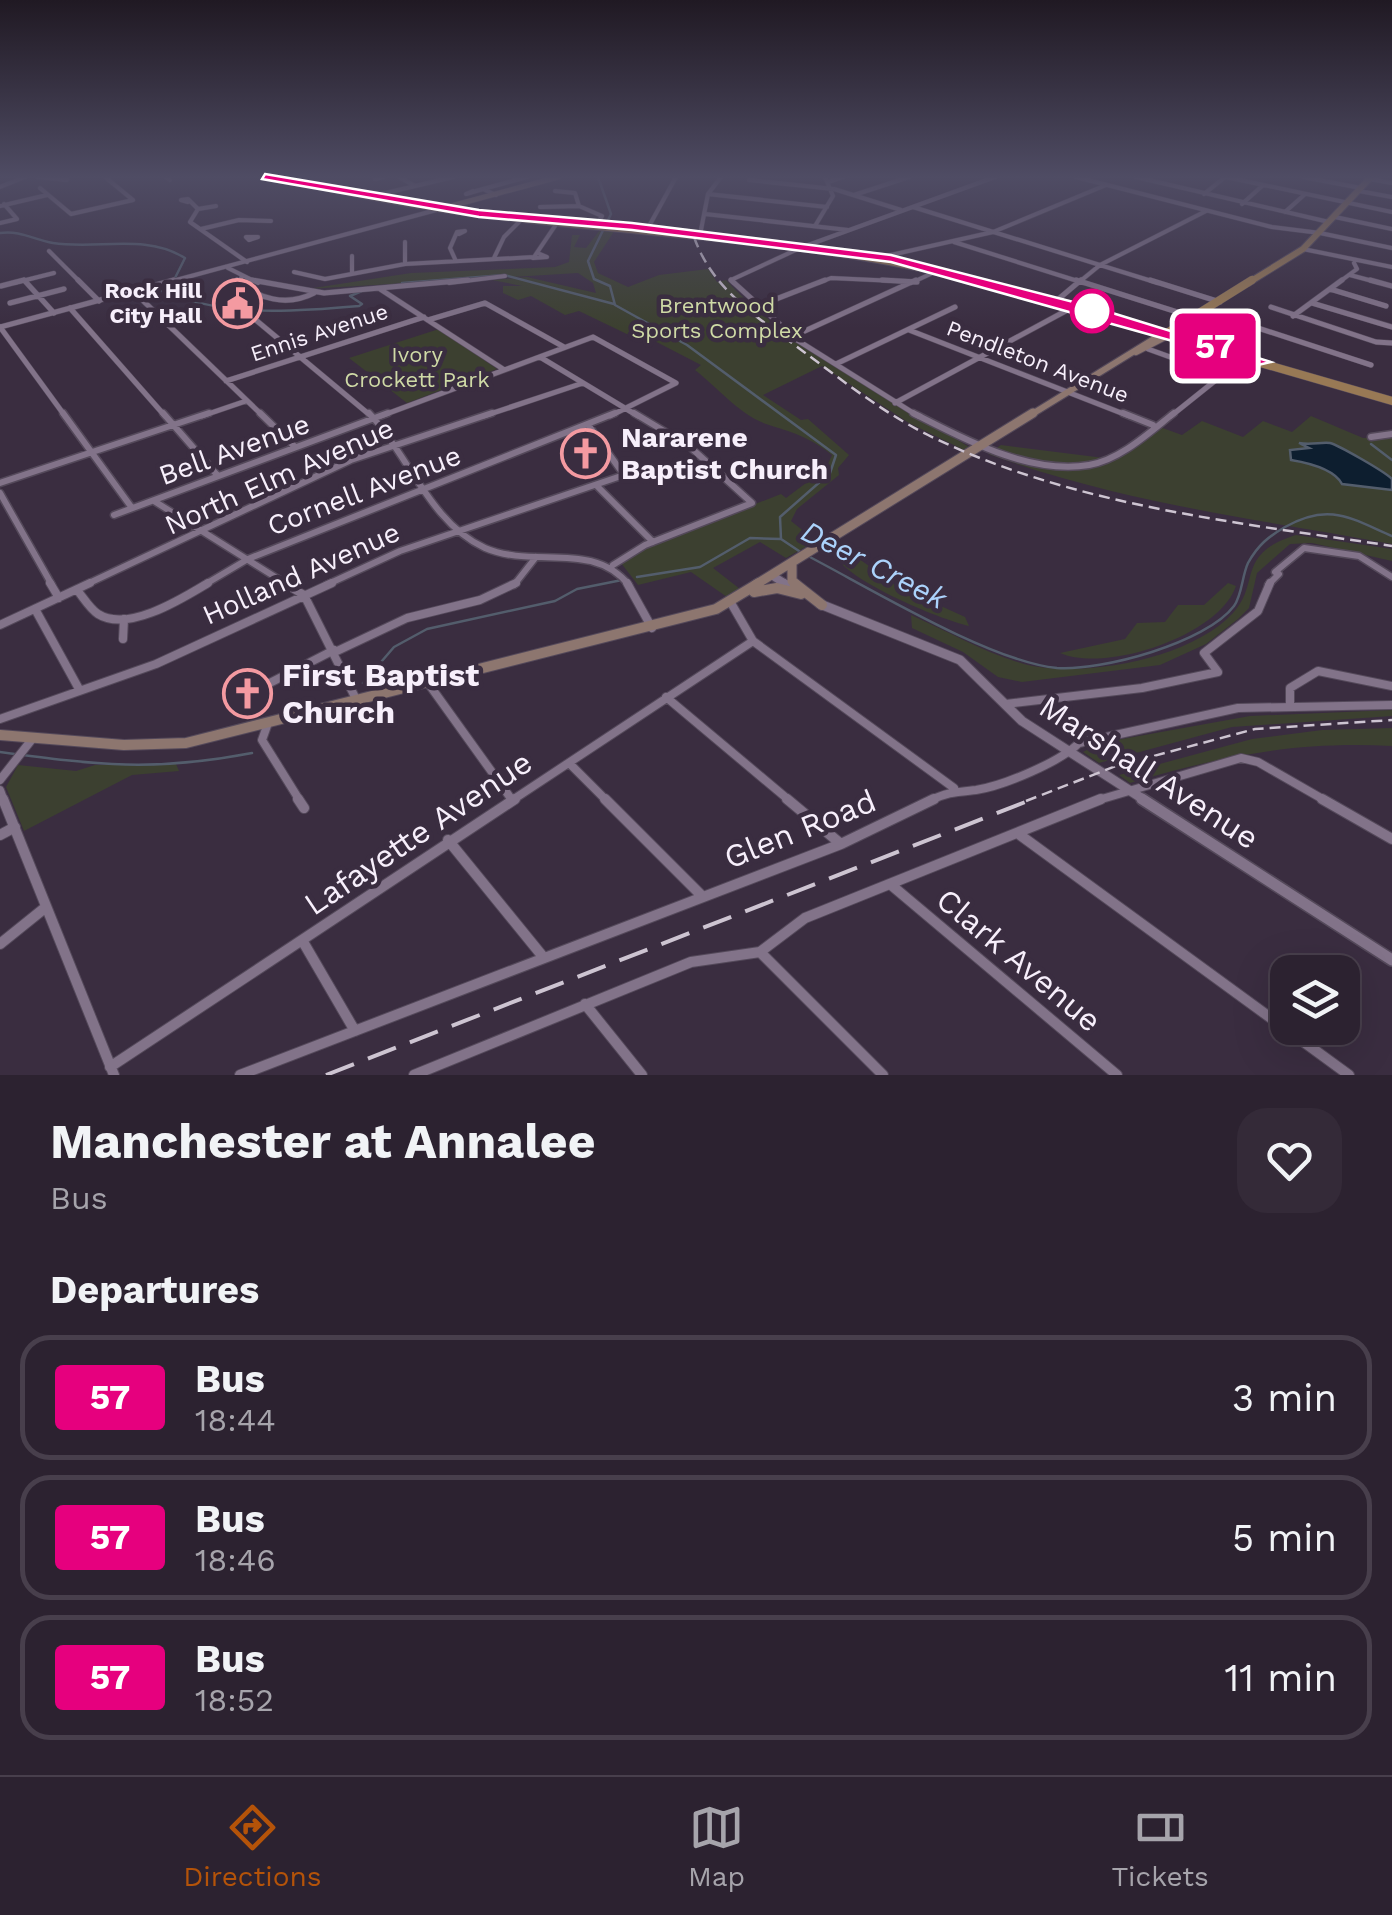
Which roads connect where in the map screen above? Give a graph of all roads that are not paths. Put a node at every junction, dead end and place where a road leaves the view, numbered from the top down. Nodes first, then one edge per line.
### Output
1 (196, 227) edge
2 (211, 227) edge
3 (369, 227) edge
4 (514, 227) edge
5 (556, 227) edge
6 (637, 227) edge
7 (702, 227) edge
8 (825, 227) edge
9 (858, 227) edge
10 (978, 227) edge
11 (1006, 227) edge
12 (1174, 227) edge
13 (1281, 227) edge
14 (1325, 227) edge
15 (648, 228) joint
16 (200, 230) junction
17 (850, 230) junction
18 (1294, 230) junction
19 (994, 232) junction
20 (1320, 233) junction
21 (459, 234) dead end
22 (700, 234) junction
23 (245, 240) dead end
24 (1313, 240) junction
25 (405, 242) dead end
26 (954, 242) junction
27 (222, 245) junction
28 (804, 247) junction
29 (1392, 248) edge
30 (1303, 249) junction
31 (49, 251) dead end
32 (352, 256) dead end
33 (494, 258) junction
34 (887, 258) junction
35 (456, 259) junction
36 (247, 262) junction
37 (1354, 262) junction
38 (405, 264) junction
39 (1100, 265) junction
40 (1392, 267) edge
41 (228, 268) junction
42 (939, 270) junction
43 (294, 272) dead end
44 (54, 273) dead end
45 (352, 274) junction
46 (1350, 275) junction
47 (505, 276) dead end
48 (236, 278) junction
49 (24, 280) junction
50 (916, 282) junction
51 (1078, 282) junction
52 (894, 283) junction
53 (0, 286) edge
54 (1392, 286) edge
55 (379, 288) junction
56 (903, 288) junction
57 (1330, 289) junction
58 (64, 290) dead end
59 (134, 292) junction
60 (315, 292) junction
61 (38, 296) junction
62 (99, 301) junction
63 (1055, 302) junction
64 (1222, 302) junction
65 (10, 303) dead end
66 (1311, 303) junction
67 (757, 306) junction
68 (1390, 306) edge
69 (1074, 307) junction
70 (1271, 307) dead end
71 (70, 308) junction
72 (956, 308) dead end
73 (1206, 311) junction
74 (54, 313) junction
75 (251, 316) dead end
76 (1292, 316) junction
77 (426, 318) junction
78 (1194, 318) junction
79 (1182, 325) junction
80 (0, 327) edge
81 (1141, 327) junction
82 (1392, 327) edge
83 (909, 330) junction
84 (1166, 334) junction
85 (795, 335) junction
86 (1152, 338) junction
87 (1392, 343) edge
88 (565, 348) junction
89 (1148, 349) junction
90 (1136, 352) junction
91 (540, 356) junction
92 (300, 357) junction
93 (981, 358) junction
94 (836, 364) junction
95 (1371, 365) dead end
96 (504, 370) junction
97 (226, 381) junction
98 (582, 382) junction
99 (676, 383) joint
100 (1072, 392) junction
101 (246, 400) junction
102 (1392, 401) edge
103 (894, 404) junction
104 (625, 409) junction
105 (373, 418) junction
106 (173, 424) junction
107 (1154, 425) junction
108 (589, 426) junction
109 (1392, 434) edge
110 (1371, 437) dead end
111 (394, 446) junction
112 (295, 448) junction
113 (981, 448) junction
114 (91, 452) junction
115 (218, 476) junction
116 (0, 483) edge
117 (596, 485) junction
118 (423, 491) junction
119 (0, 493) edge
120 (152, 500) junction
121 (132, 508) junction
122 (114, 515) dead end
123 (460, 530) junction
124 (202, 531) junction
125 (653, 542) junction
126 (536, 556) junction
127 (248, 559) junction
128 (795, 563) junction
129 (613, 565) junction
130 (773, 576) junction
131 (1392, 577) edge
132 (77, 590) junction
133 (746, 594) junction
134 (801, 594) junction
135 (304, 595) junction
136 (59, 598) junction
137 (731, 603) junction
138 (822, 605) junction
139 (35, 609) junction
140 (124, 618) junction
141 (0, 625) edge
142 (652, 628) junction
143 (123, 638) dead end
144 (753, 641) junction
145 (335, 651) junction
146 (428, 683) junction
147 (1392, 686) edge
148 (262, 687) dead end
149 (1379, 688) junction
150 (79, 690) junction
151 (666, 697) junction
152 (357, 700) junction
153 (1004, 704) junction
154 (1366, 704) junction
155 (1392, 705) edge
156 (1290, 707) junction
157 (0, 719) edge
158 (267, 726) junction
159 (0, 736) edge
160 (29, 742) junction
161 (1071, 752) junction
162 (569, 763) junction
163 (2, 770) edge
164 (0, 780) edge
165 (1127, 788) junction
166 (954, 789) junction
167 (0, 790) edge
168 (512, 800) junction
169 (304, 808) dead end
170 (15, 828) junction
171 (1019, 834) junction
172 (0, 835) edge
173 (448, 840) junction
174 (1392, 840) edge
175 (841, 844) junction
176 (890, 884) junction
177 (702, 896) junction
178 (46, 908) junction
179 (302, 940) junction
180 (0, 944) edge
181 (760, 952) junction
182 (544, 958) junction
183 (1392, 960) edge
184 (584, 1004) junction
185 (355, 1031) junction
186 (112, 1071) edge
187 (240, 1075) edge
188 (414, 1075) edge
189 (642, 1075) edge
190 (883, 1075) edge
191 (1117, 1075) edge
192 (1349, 1075) edge

1 - 16 street
2 - 16 street
3 - 36 street
4 - 33 street
5 - 33 street
6 - 15 main road
7 - 22 street
8 - 17 street
9 - 17 street
10 - 19 street
11 - 19 street
12 - 39 street
13 - 18 street
14 - 20 main road
15 - 22 main road
16 - 27 street
17 - 28 street
18 - 20 street
18 - 24 street
19 - 26 street
19 - 39 street
20 - 24 main road
20 - 29 street
21 - 35 street
22 - 28 main road
23 - 27 street
24 - 30 main road
25 - 38 street
26 - 34 street
26 - 51 street
27 - 36 street
28 - 34 main road
28 - 67 street
30 - 37 street
30 - 64 main road
31 - 62 street
32 - 45 street
33 - 35 street
34 - 42 main road
35 - 38 street
36 - 41 street
37 - 40 street
37 - 46 street
38 - 45 street
39 - 51 street
39 - 64 street
41 - 48 street
41 - 59 street
42 - 50 street
42 - 63 main road
43 - 45 street
44 - 49 street
46 - 54 street
46 - 57 street
47 - 55 street
48 - 60 street
48 - 60 street
49 - 53 street
49 - 61 street
50 - 52 street
50 - 56 street
51 - 63 street
51 - 78 street
52 - 56 street
52 - 67 street
55 - 60 street
55 - 77 street
56 - 85 street
57 - 66 street
57 - 68 street
58 - 61 street
59 - 62 street
59 - 97 street
61 - 65 street
61 - 74 street
62 - 71 street
63 - 69 main road
64 - 73 main road
66 - 76 street
66 - 82 street
67 - 85 street
69 - 81 main road
69 - 93 street
70 - 76 street
71 - 74 street
71 - 106 street
72 - 83 street
73 - 78 main road
73 - 95 street
74 - 80 street
75 - 92 street
76 - 87 street
77 - 88 street, Ennis Avenue
77 - 92 street, Ennis Avenue
77 - 96 street
78 - 79 main road
79 - 81 main road
79 - 84 main road
80 - 114 street
81 - 84 main road
81 - 86 main road
83 - 93 street, Pendleton Avenue
83 - 94 street
84 - 86 main road
84 - 89 main road
84 - 102 main road
85 - 94 street
86 - 90 main road
88 - 91 street, Bell Avenue
88 - 99 street, Bell Avenue
89 - 90 main road
89 - 107 street
90 - 100 main road
91 - 96 street, Bell Avenue
91 - 98 street
92 - 97 street, Ennis Avenue
92 - 105 street
93 - 100 street, Pendleton Avenue
93 - 103 street
94 - 103 street
96 - 105 street, Bell Avenue
97 - 101 street
98 - 104 street
98 - 111 street, North Elm Avenue
99 - 104 street, Cornell Avenue
100 - 107 street, Pendleton Avenue
100 - 113 main road
101 - 106 street
101 - 112 street
103 - 113 street
104 - 108 street, Cornell Avenue
104 - 125 street
105 - 111 street
105 - 112 street, Bell Avenue
106 - 114 street
106 - 115 street
107 - 113 street
108 - 117 street, Holland Avenue
108 - 118 street, Cornell Avenue
109 - 110 street
111 - 118 street
111 - 124 street, North Elm Avenue
112 - 115 street, Bell Avenue
113 - 128 main road
114 - 116 street
114 - 121 street
115 - 120 street, Bell Avenue
117 - 123 street, Holland Avenue
117 - 125 street
118 - 123 street
118 - 127 street, Cornell Avenue
119 - 136 street
120 - 121 street, Bell Avenue
120 - 124 street
121 - 122 street, Bell Avenue
123 - 126 street
123 - 135 street, Holland Avenue
124 - 127 street
124 - 132 street, North Elm Avenue
125 - 129 street
126 - 129 street
126 - 145 street
127 - 135 street
127 - 140 street, Cornell Avenue
128 - 130 main road
128 - 138 main road
129 - 142 street
130 - 133 main road
130 - 134 street, Marshall Avenue
131 - 153 street
132 - 136 street, North Elm Avenue
132 - 140 street
133 - 134 main road
133 - 137 main road
134 - 138 street, Marshall Avenue
135 - 145 street
135 - 150 street, Holland Avenue
136 - 139 street, North Elm Avenue
137 - 142 main road
137 - 144 street
138 - 153 street, Marshall Avenue
139 - 141 street, North Elm Avenue
139 - 150 street
140 - 143 street
142 - 146 main road
144 - 151 street, Lafayette Avenue
144 - 166 street
145 - 148 street
145 - 152 street
146 - 152 main road
146 - 168 street
147 - 149 street
149 - 154 street
149 - 156 street
150 - 157 street, Holland Avenue
151 - 162 street, Lafayette Avenue
151 - 175 street
152 - 158 main road
153 - 161 street, Marshall Avenue
154 - 155 street, Glen Road
154 - 156 street, Glen Road
156 - 161 street, Glen Road
158 - 160 main road
158 - 169 street
159 - 160 main road
160 - 163 street
161 - 165 street, Marshall Avenue
161 - 166 street, Glen Road
162 - 168 street, Lafayette Avenue
162 - 177 street
163 - 164 street
165 - 171 street
165 - 174 street
165 - 183 street, Marshall Avenue
166 - 175 street, Glen Road
167 - 170 street
168 - 173 street, Lafayette Avenue
170 - 172 street
170 - 178 street
171 - 176 street
171 - 192 street
173 - 179 street, Lafayette Avenue
173 - 182 street
175 - 177 street, Glen Road
176 - 181 street
176 - 191 street, Clark Avenue
177 - 182 street, Glen Road
178 - 180 street
178 - 186 street
179 - 185 street
179 - 186 street, Lafayette Avenue
181 - 184 street
181 - 190 street
182 - 185 street, Glen Road
184 - 188 street
184 - 189 street
185 - 187 street, Glen Road

